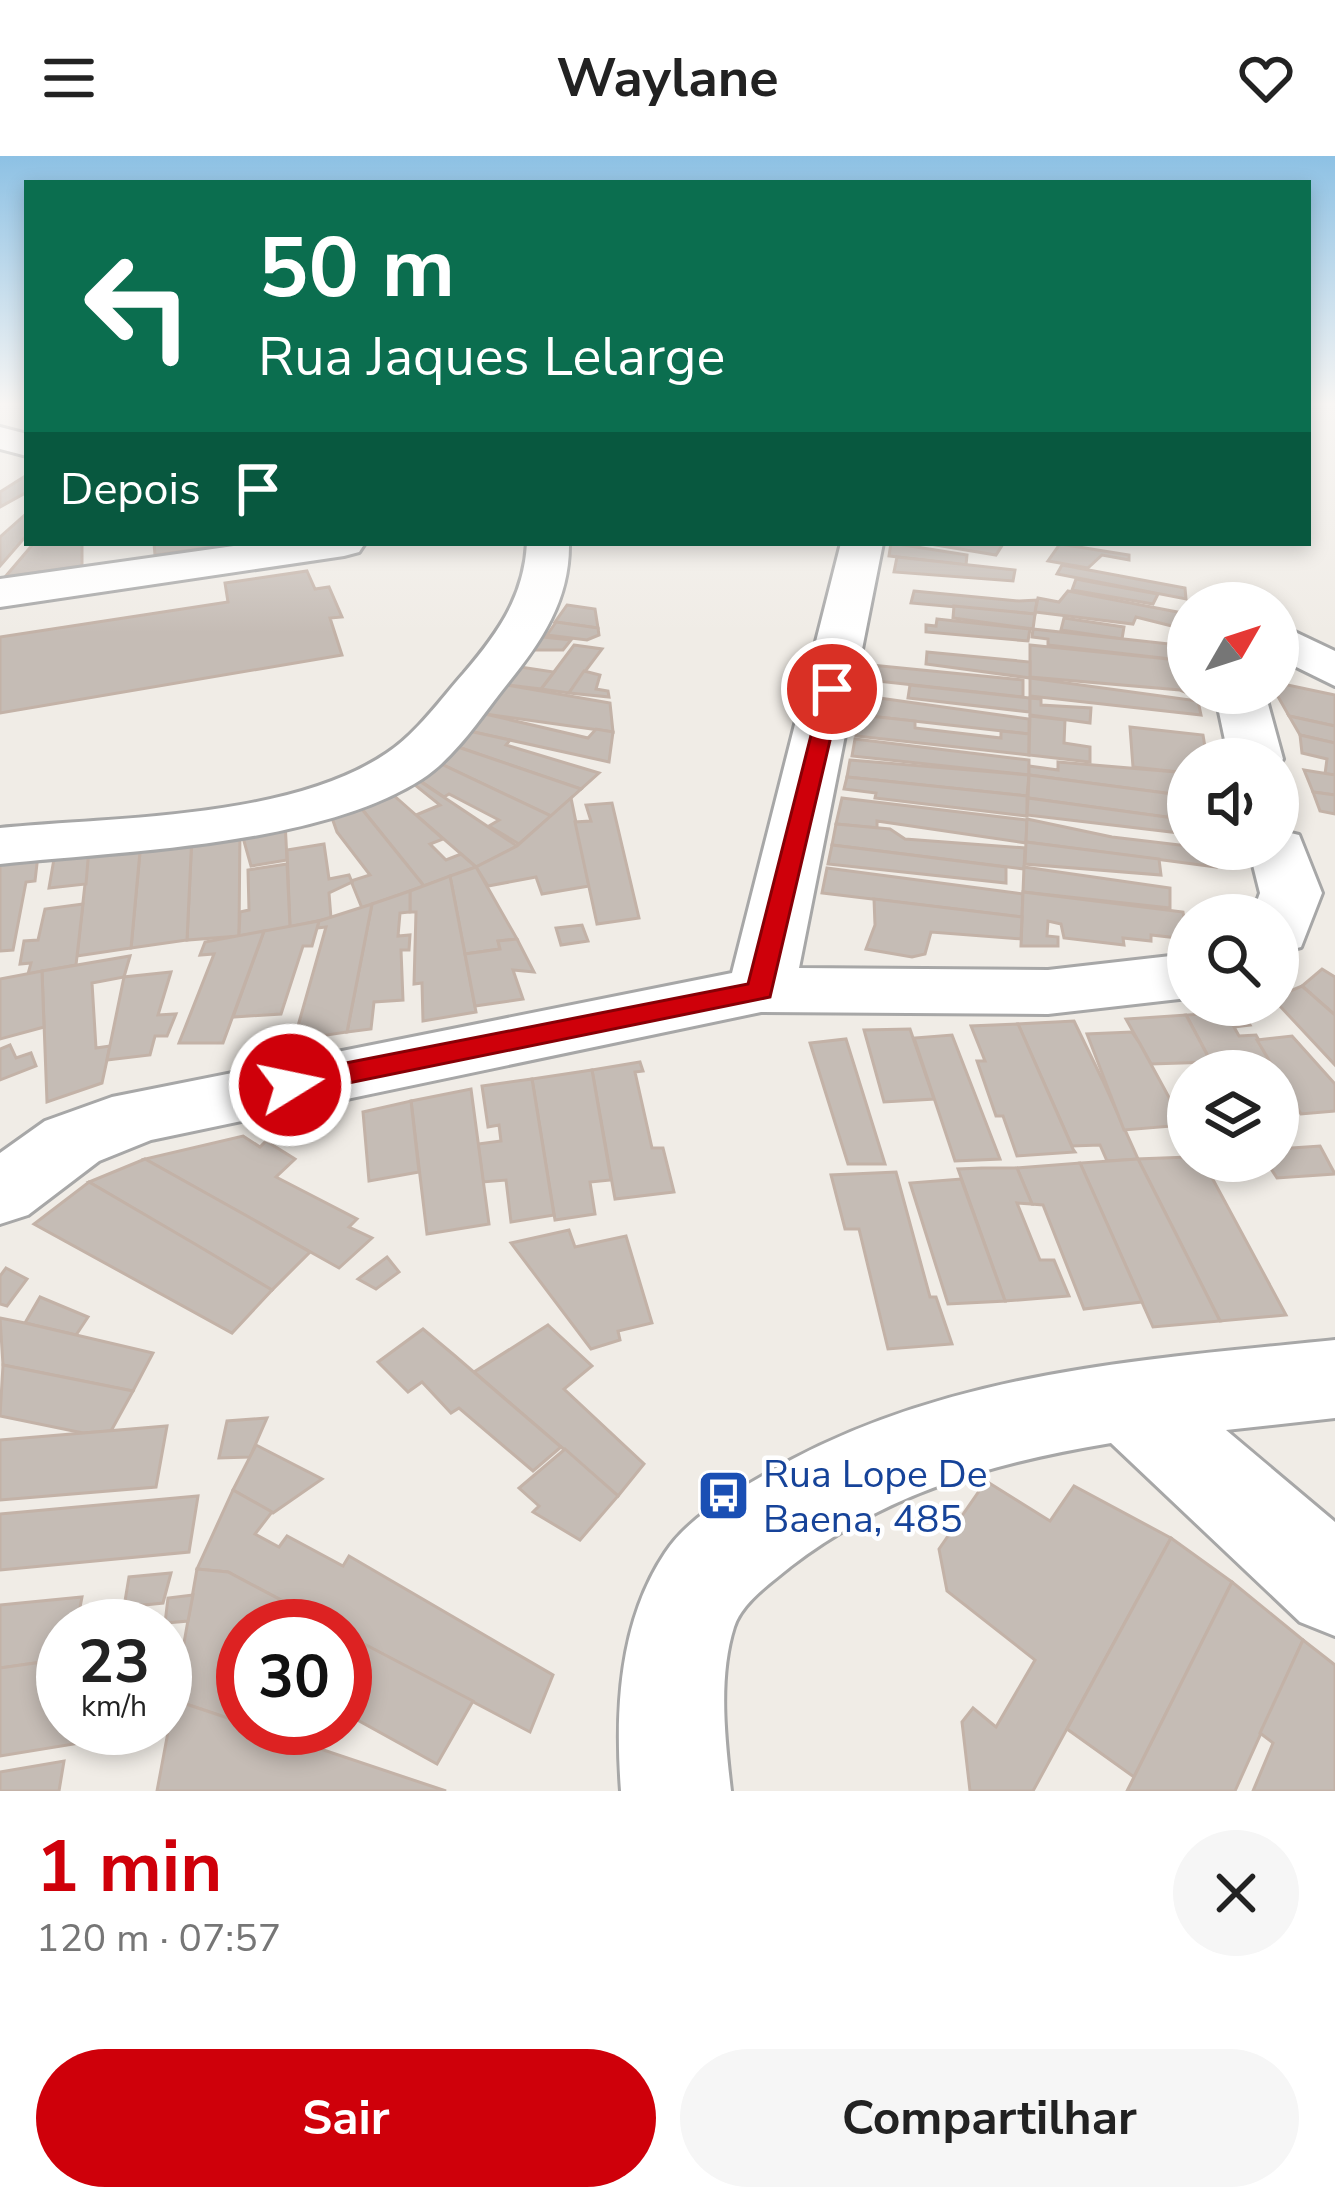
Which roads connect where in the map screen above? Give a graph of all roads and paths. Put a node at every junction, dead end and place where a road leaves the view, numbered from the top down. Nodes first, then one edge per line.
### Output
1 (323, 546) edge
2 (548, 546) edge
3 (861, 546) edge
4 (0, 593) edge
5 (1299, 650) edge
6 (1335, 670) edge
7 (0, 846) edge
8 (1167, 978) edge
9 (760, 991) junction
10 (0, 1194) edge
11 (1335, 1379) edge
12 (1130, 1403) junction
13 (1335, 1587) edge
14 (676, 1791) edge

1 - 4 street
2 - 7 street
3 - 9 street
5 - 6 street
8 - 9 street
9 - 10 street
11 - 12 street
12 - 13 street
12 - 14 street

